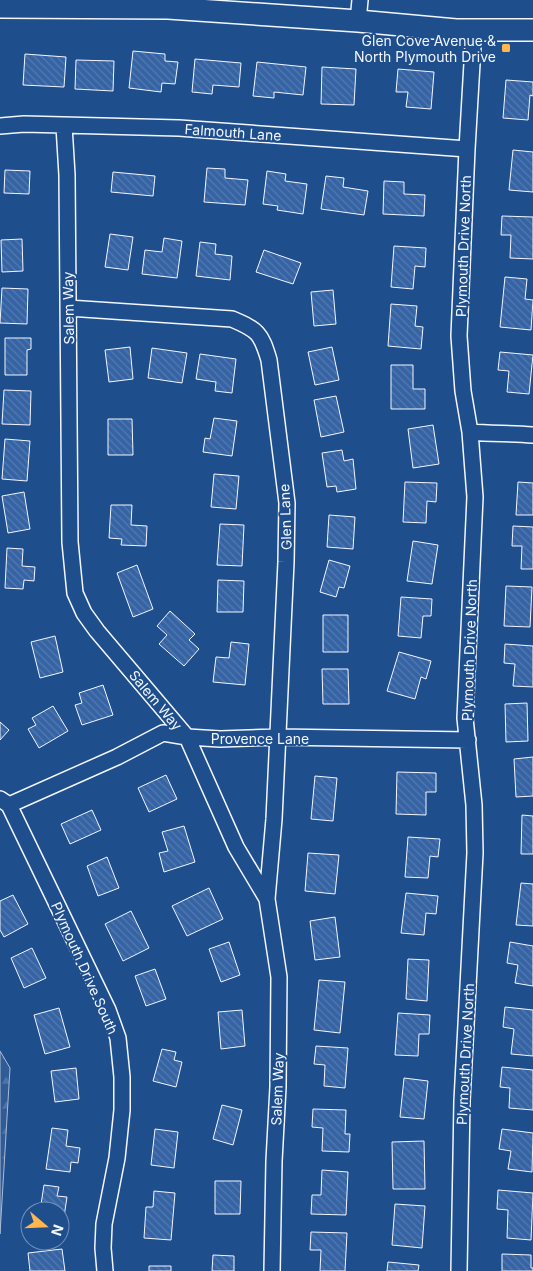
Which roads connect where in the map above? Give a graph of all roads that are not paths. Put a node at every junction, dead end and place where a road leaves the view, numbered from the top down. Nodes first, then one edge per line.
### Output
1 (360, 0) edge
2 (91, 3) edge
3 (0, 6) edge
4 (358, 21) junction
5 (474, 29) junction
6 (533, 30) edge
7 (0, 126) edge
8 (64, 126) junction
9 (467, 149) junction
10 (68, 308) junction
11 (470, 432) junction
12 (533, 435) edge
13 (188, 737) junction
14 (278, 737) junction
15 (468, 740) junction
16 (4, 802) edge
17 (267, 899) junction
18 (105, 1271) edge
19 (272, 1271) edge
20 (459, 1271) edge

1 - 4 street
2 - 3 main road
2 - 4 main road
4 - 5 main road
5 - 6 main road
5 - 9 street, Plymouth Drive North
7 - 8 street, Falmouth Lane
8 - 9 street, Falmouth Lane
8 - 10 street, Salem Way
9 - 11 street, Plymouth Drive North
10 - 13 street, Salem Way
10 - 14 street, Glen Lane
11 - 12 street
11 - 15 street, Plymouth Drive North
13 - 14 street, Provence Lane
13 - 16 street, Provence Lane
13 - 17 street, Salem Way
14 - 15 street, Provence Lane
14 - 17 street, Glen Lane
15 - 20 street, Plymouth Drive North
16 - 18 street, Plymouth Drive South
17 - 19 street, Salem Way

